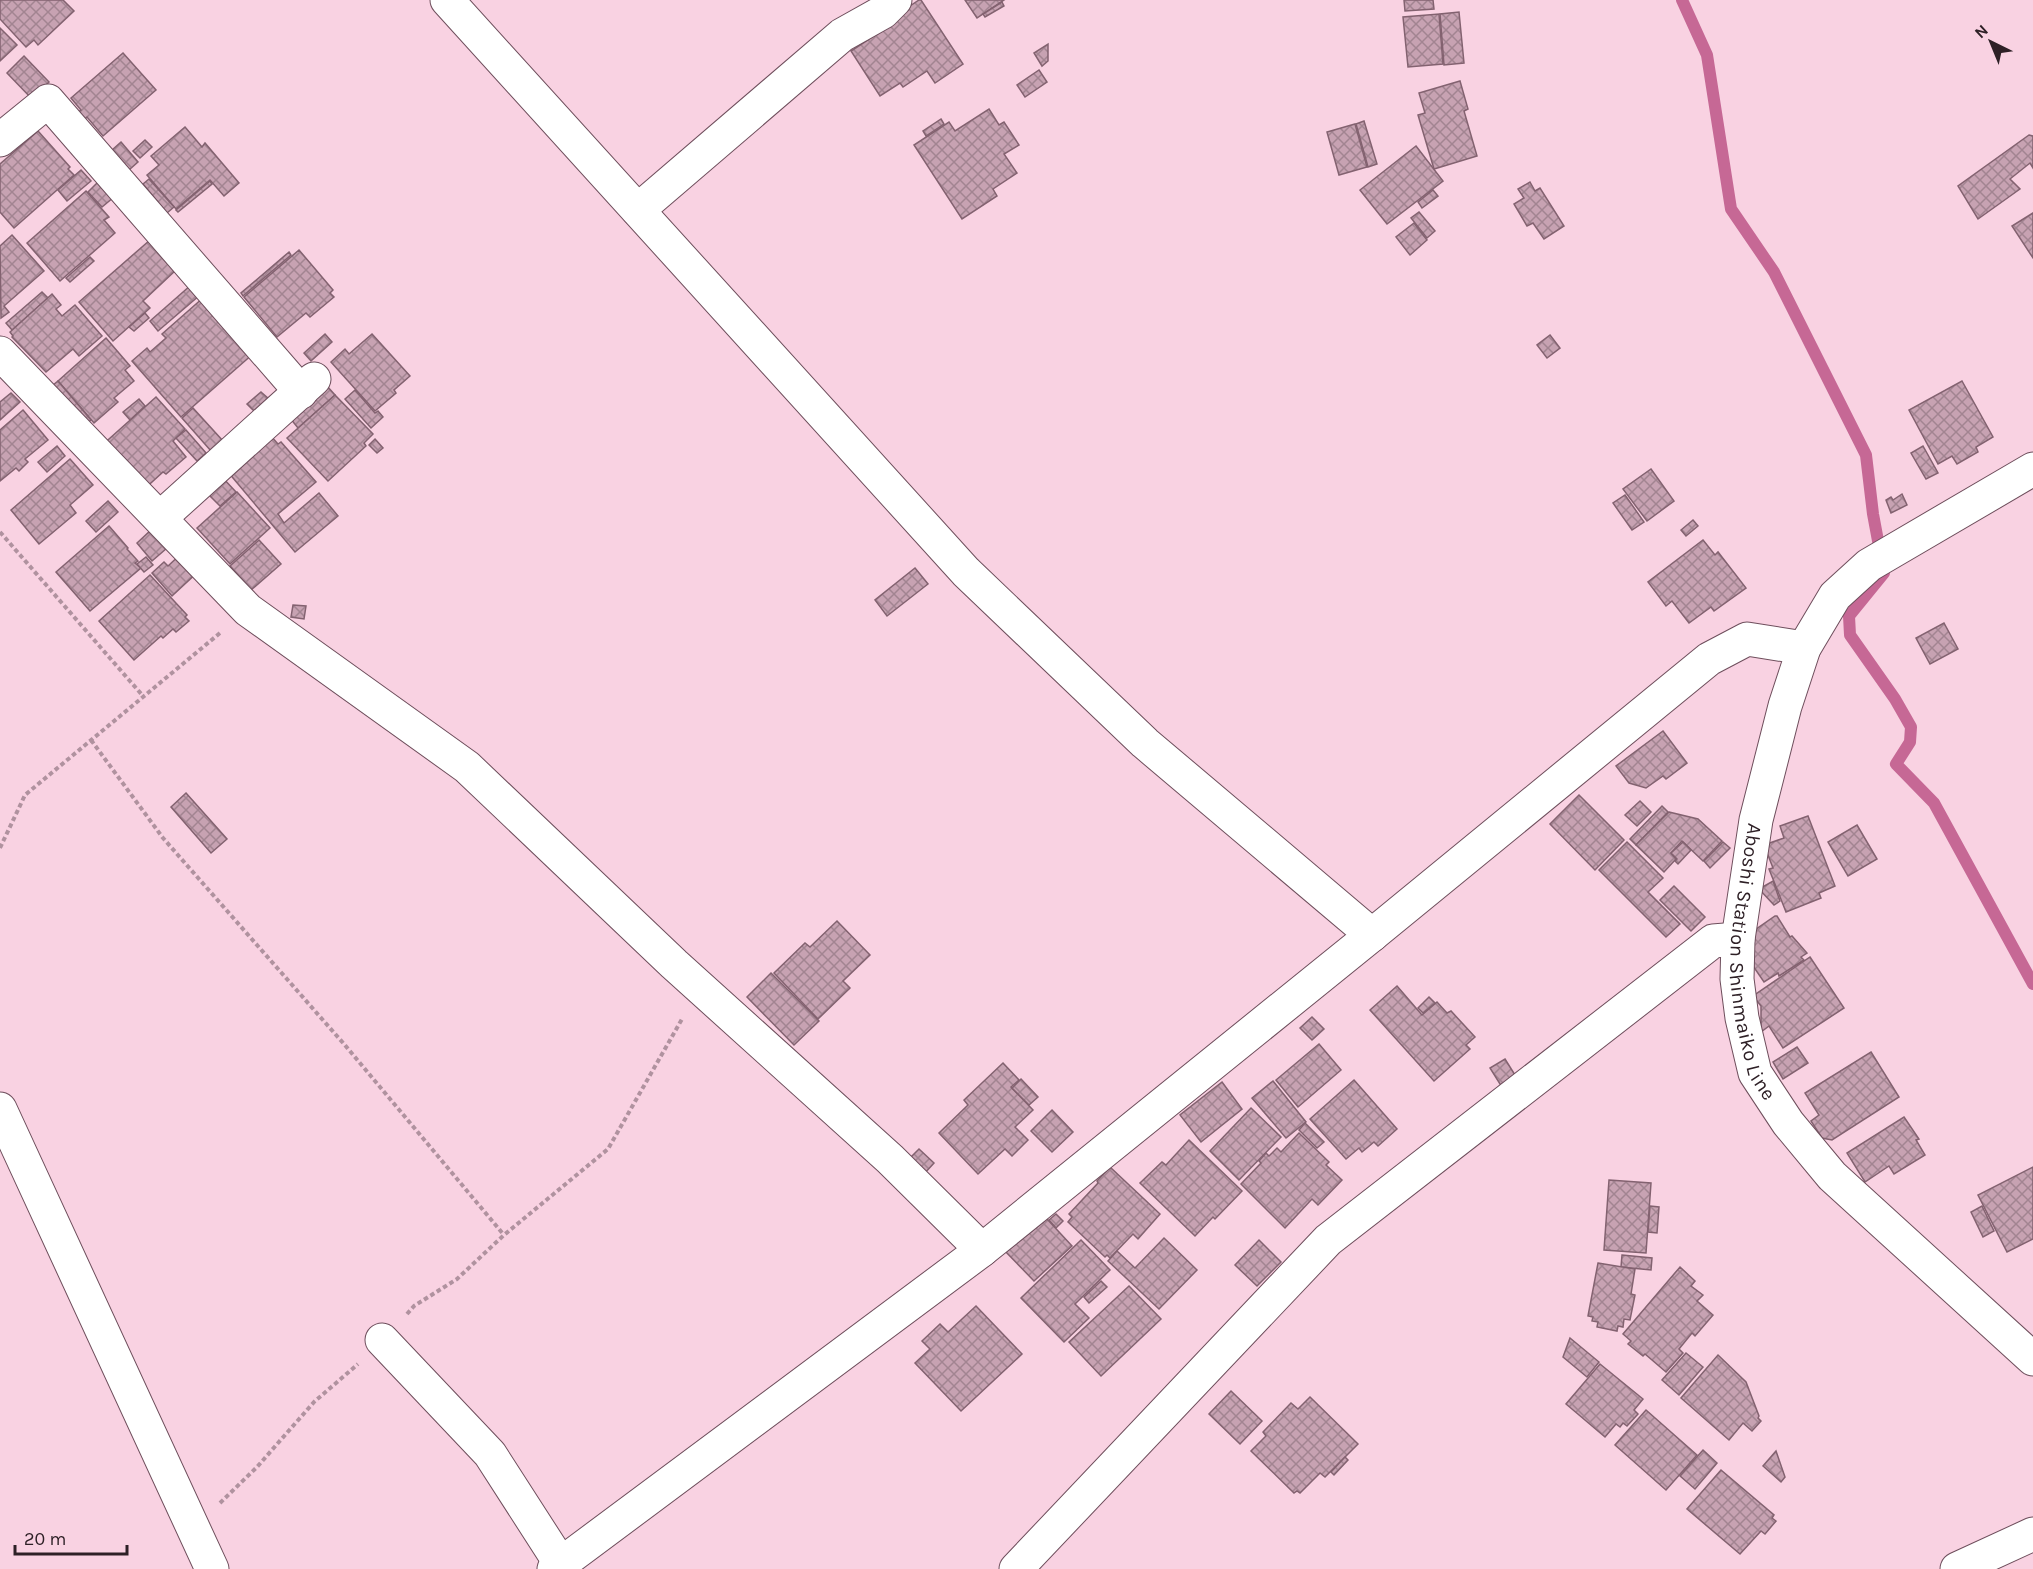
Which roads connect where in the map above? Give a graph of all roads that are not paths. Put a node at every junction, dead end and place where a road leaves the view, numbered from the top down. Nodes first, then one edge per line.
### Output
1 (447, 0) edge
2 (896, 0) edge
3 (0, 140) edge
4 (639, 210) junction
5 (0, 353) edge
6 (2033, 469) edge
7 (160, 518) junction
8 (1804, 648) junction
9 (1372, 935) junction
10 (1738, 939) junction
11 (0, 1109) edge
12 (982, 1250) junction
13 (382, 1340) road end
14 (2033, 1359) edge
15 (2033, 1534) edge
16 (560, 1567) edge
17 (212, 1569) edge
18 (1016, 1569) edge
19 (1958, 1569) edge

1 - 4 street
2 - 4 street
3 - 7 street
4 - 9 street
5 - 7 street
6 - 8 street, Aboshi Station Shinmaiko Line
7 - 12 street
8 - 9 street
8 - 10 street, Aboshi Station Shinmaiko Line
9 - 12 street
10 - 14 street, Aboshi Station Shinmaiko Line
10 - 18 street
11 - 17 street
12 - 16 street
13 - 16 street
15 - 19 street

